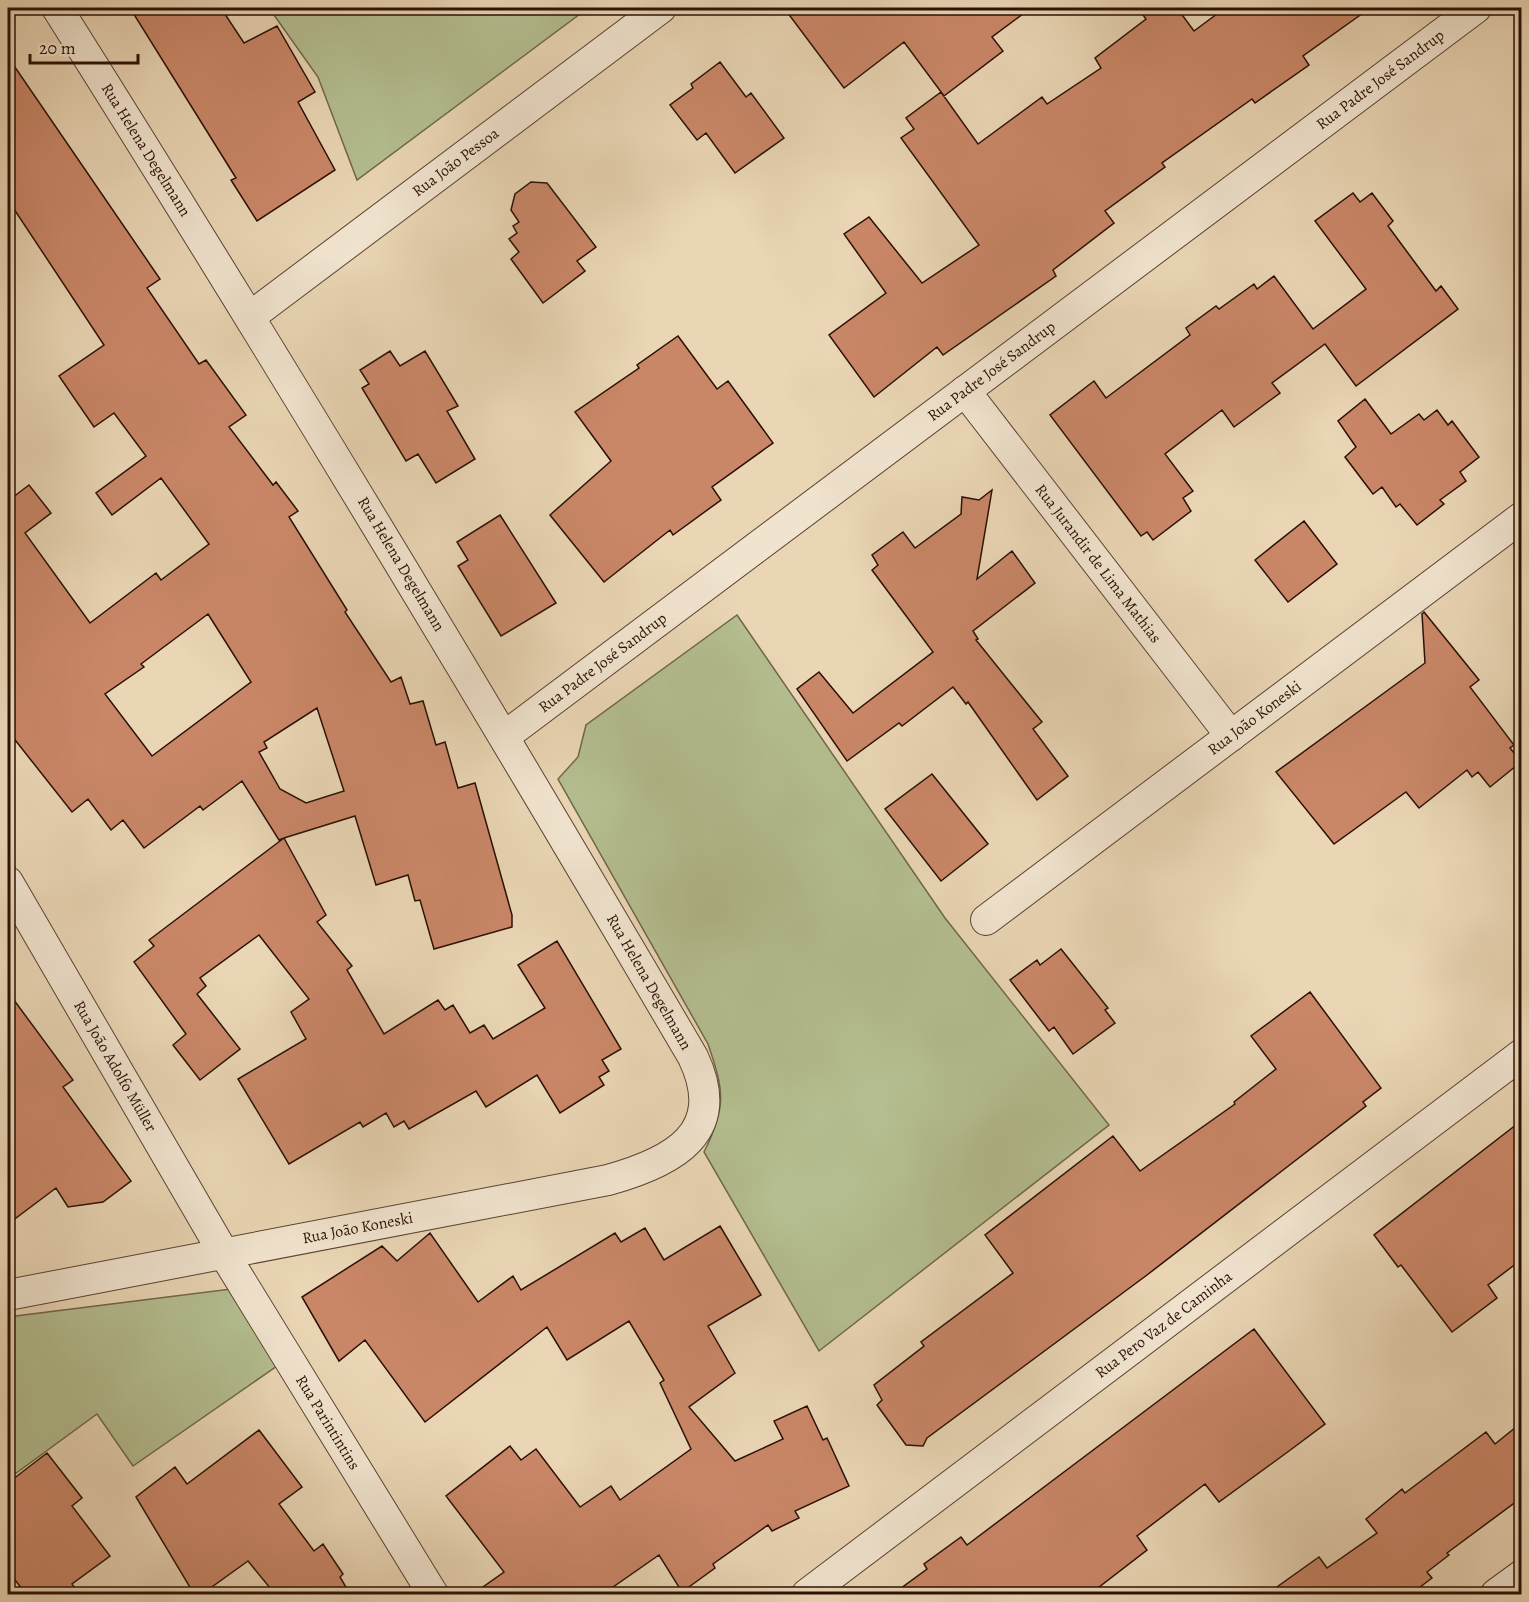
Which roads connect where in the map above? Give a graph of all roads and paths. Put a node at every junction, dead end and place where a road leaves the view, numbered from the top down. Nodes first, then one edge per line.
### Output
1 (57, 8) edge
2 (661, 8) edge
3 (1476, 8) edge
4 (251, 316) junction
5 (965, 392) junction
6 (1521, 517) edge
7 (505, 736) junction
8 (1231, 736) junction
9 (8, 882) edge
10 (986, 920) dead end
11 (1521, 1054) edge
12 (694, 1133) joint
13 (223, 1252) junction
14 (8, 1295) edge
15 (1521, 1575) edge
16 (434, 1594) edge
17 (807, 1594) edge
18 (1496, 1594) edge

1 - 4 street, Rua Helena Degelmann
2 - 4 street, Rua João Pessoa
3 - 5 street, Rua Padre José Sandrup
4 - 7 street, Rua Helena Degelmann
5 - 7 street, Rua Padre José Sandrup
5 - 8 street, Rua Jurandir de Lima Mathias
6 - 8 street, Rua João Koneski
7 - 12 street, Rua Helena Degelmann
8 - 10 street, Rua João Koneski
9 - 13 street, Rua João Adolfo Müller
11 - 17 street, Rua Pero Vaz de Caminha
12 - 13 street, Rua João Koneski
13 - 14 street, Rua João Koneski
13 - 16 street, Rua Parintintins
15 - 18 street

